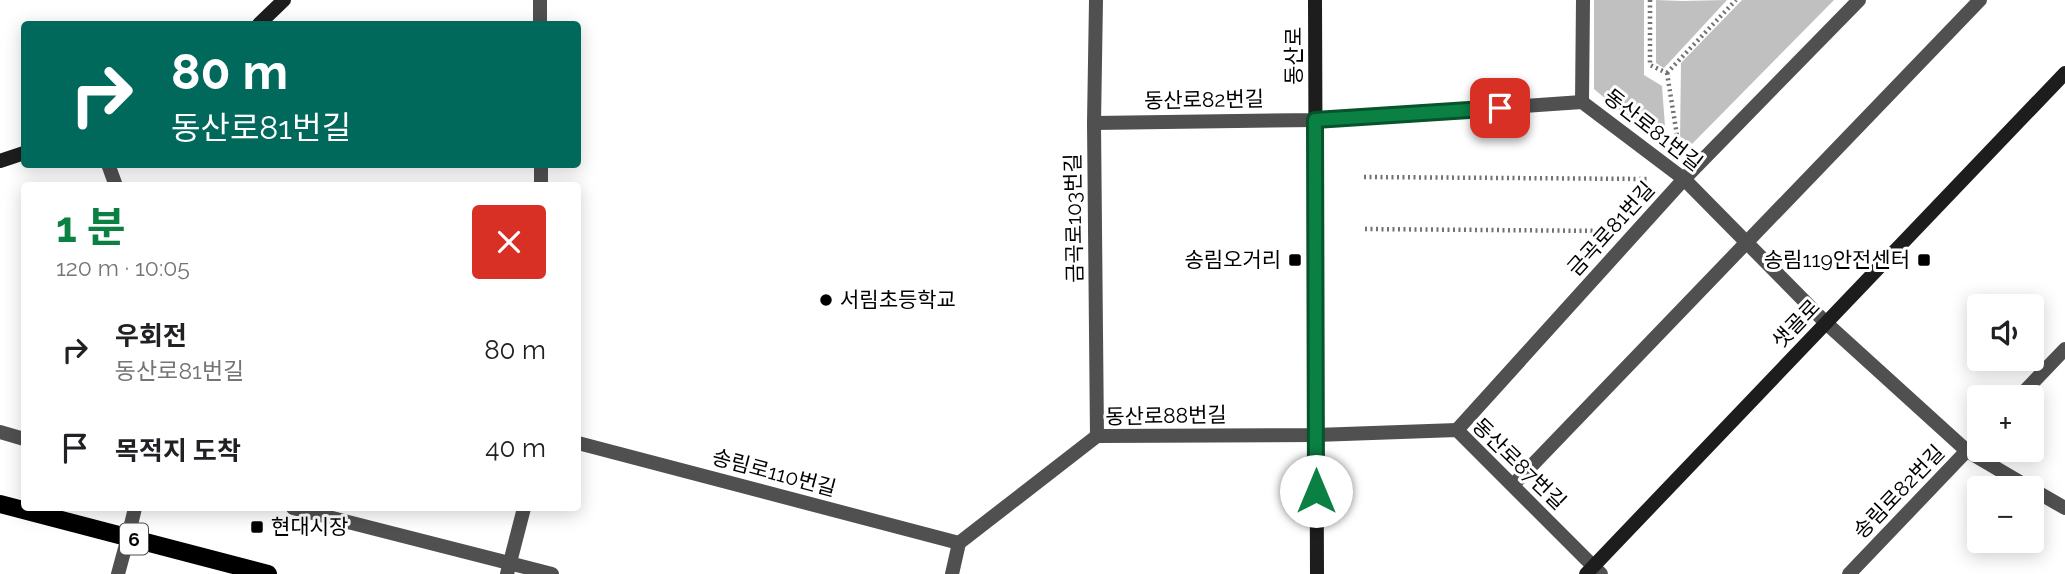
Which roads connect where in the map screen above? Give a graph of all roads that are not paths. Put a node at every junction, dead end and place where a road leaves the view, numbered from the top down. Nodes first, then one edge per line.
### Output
1 (284, 0) edge
2 (1096, 0) edge
3 (1315, 0) edge
4 (1583, 0) edge
5 (1859, 0) edge
6 (1980, 0) edge
7 (262, 21) edge
8 (2065, 73) edge
9 (1582, 102) junction
10 (1315, 120) junction
11 (1094, 123) junction
12 (21, 154) edge
13 (0, 161) edge
14 (1684, 179) junction
15 (1746, 242) junction
16 (1826, 323) junction
17 (2065, 349) edge
18 (2030, 385) edge
19 (1457, 430) junction
20 (0, 432) edge
21 (1316, 435) junction
22 (1097, 436) junction
23 (21, 438) edge
24 (581, 444) edge
25 (1967, 451) joint
26 (1986, 462) edge
27 (2009, 476) edge
28 (1513, 485) junction
29 (2044, 496) edge
30 (0, 504) edge
31 (2065, 508) edge
32 (21, 509) edge
33 (27, 511) edge
34 (134, 511) edge
35 (304, 511) edge
36 (523, 511) edge
37 (128, 537) junction
38 (959, 543) junction
39 (508, 569) edge
40 (1594, 571) edge
41 (118, 574) edge
42 (268, 574) edge
43 (552, 574) edge
44 (952, 574) edge
45 (1317, 574) edge
46 (1849, 574) edge

1 - 7 street
2 - 11 street, 금곡로103번길
3 - 10 street, 동산로
4 - 9 street
5 - 14 street, 금곡로81번길
6 - 15 street
8 - 16 street, 샛골로
9 - 10 street, 동산로81번길
9 - 14 street, 동산로81번길
10 - 11 street, 동산로82번길
10 - 21 street, 동산로
11 - 22 street, 금곡로103번길
12 - 13 street
14 - 15 street, 동산로81번길
14 - 19 street, 금곡로81번길
15 - 16 street, 동산로81번길
15 - 28 street
16 - 25 street, 동산로81번길
16 - 40 street, 샛골로
17 - 18 street
19 - 21 street, 동산로87번길
19 - 28 street, 동산로87번길
20 - 23 street
21 - 22 street, 동산로88번길
21 - 45 street, 동산로
22 - 38 street, 동산로88번길
24 - 38 street, 송림로110번길
25 - 46 street, 송림로82번길
26 - 27 street, 동산로81번길
28 - 40 street, 동산로87번길
29 - 31 street, 동산로81번길
30 - 32 main road, 6
33 - 37 main road, 6
34 - 37 street
35 - 39 street
36 - 39 street
37 - 41 street
37 - 42 main road, 6
38 - 44 street
39 - 43 street

